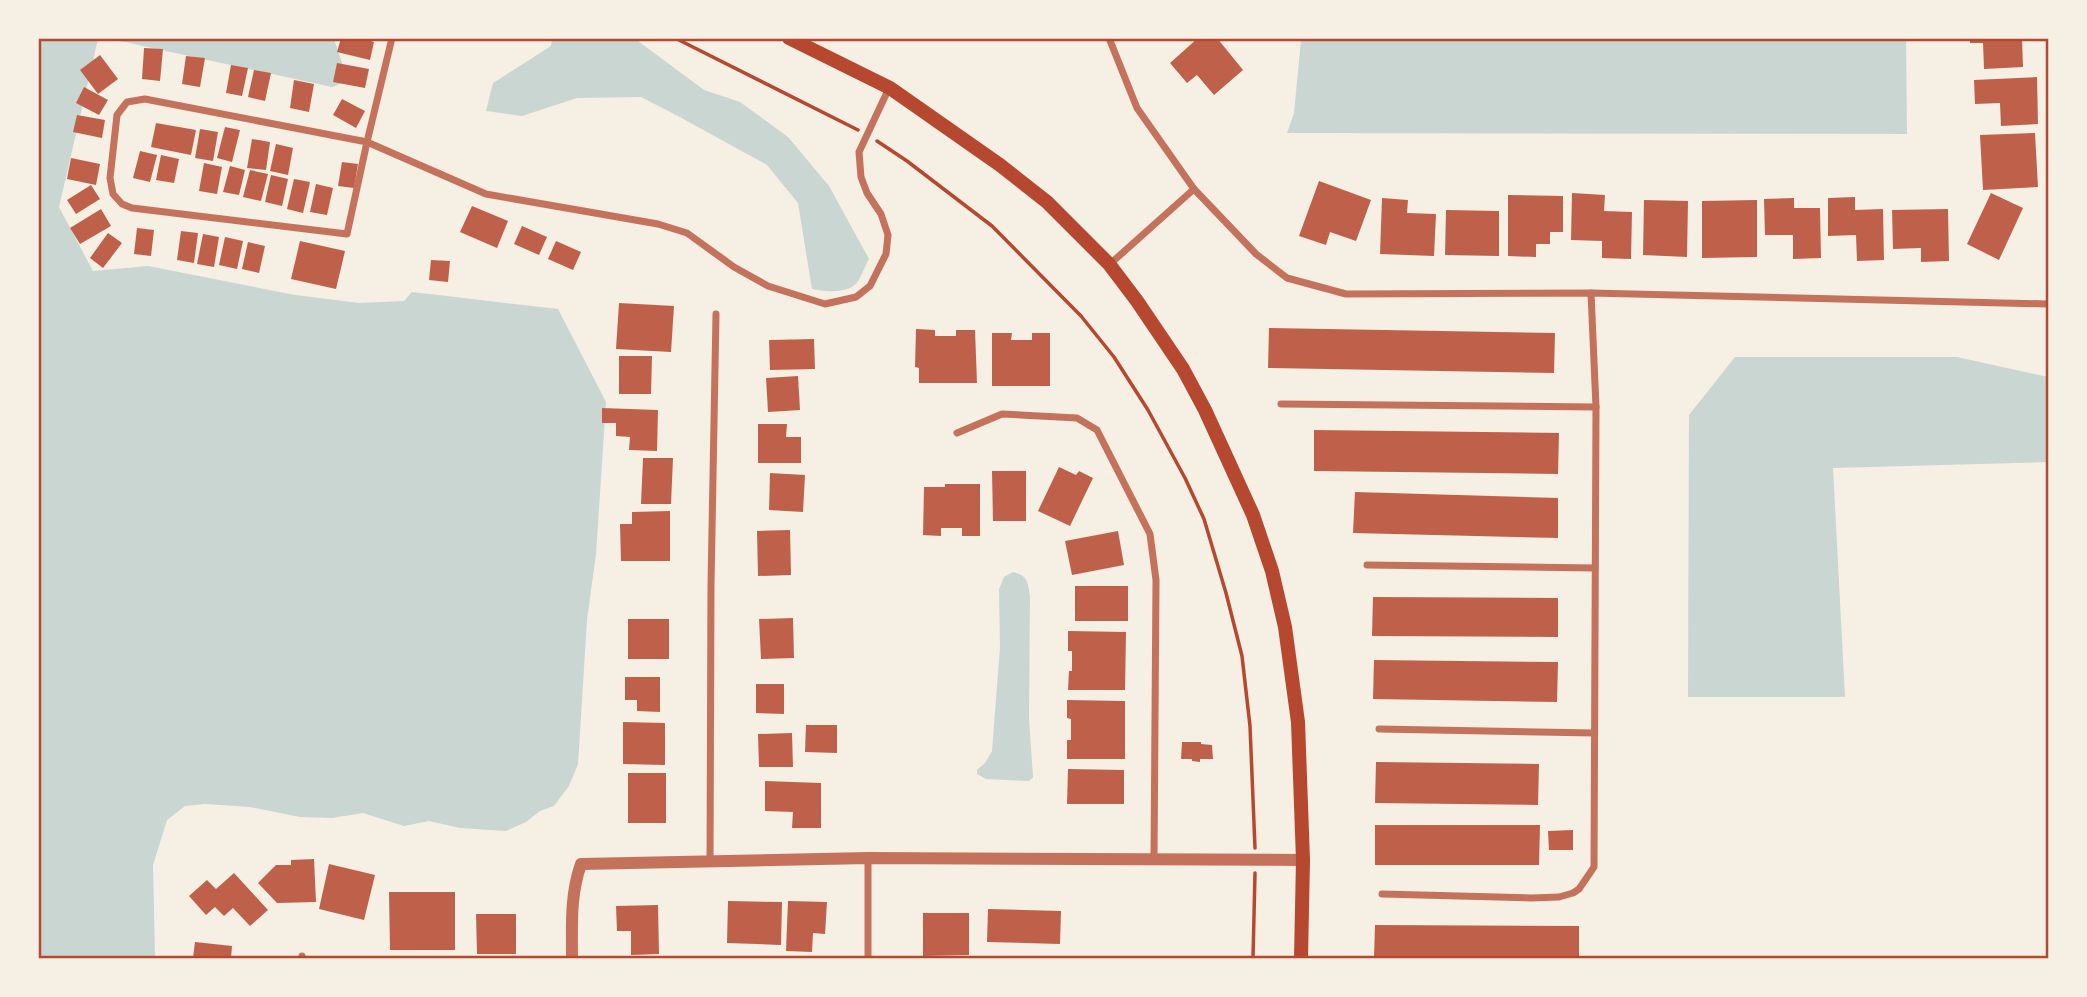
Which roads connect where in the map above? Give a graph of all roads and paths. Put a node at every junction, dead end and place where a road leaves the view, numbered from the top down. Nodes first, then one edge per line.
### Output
1 (392, 38) edge
2 (789, 38) edge
3 (1109, 38) edge
4 (890, 88) junction
5 (367, 142) junction
6 (1194, 189) junction
7 (1109, 264) junction
8 (1591, 293) junction
9 (2049, 304) edge
10 (716, 314) dead end
11 (1281, 404) dead end
12 (1596, 407) junction
13 (957, 433) dead end
14 (1367, 565) dead end
15 (1595, 568) junction
16 (1379, 729) dead end
17 (1594, 733) junction
18 (868, 858) junction
19 (1154, 859) junction
20 (1303, 860) junction
21 (710, 862) junction
22 (1382, 894) dead end
23 (572, 958) edge
24 (868, 958) edge
25 (1301, 958) edge

1 - 5 street
2 - 4 main road
3 - 6 street
4 - 5 street
4 - 7 main road
5 - 5 street
6 - 7 street
6 - 8 street
7 - 20 main road
8 - 9 street
8 - 12 street
10 - 21 street
11 - 12 street
12 - 15 street
13 - 19 street
14 - 15 street
15 - 17 street
16 - 17 street
17 - 22 street
18 - 19 street
18 - 21 street
18 - 24 street
19 - 20 street
20 - 25 main road
21 - 23 street

